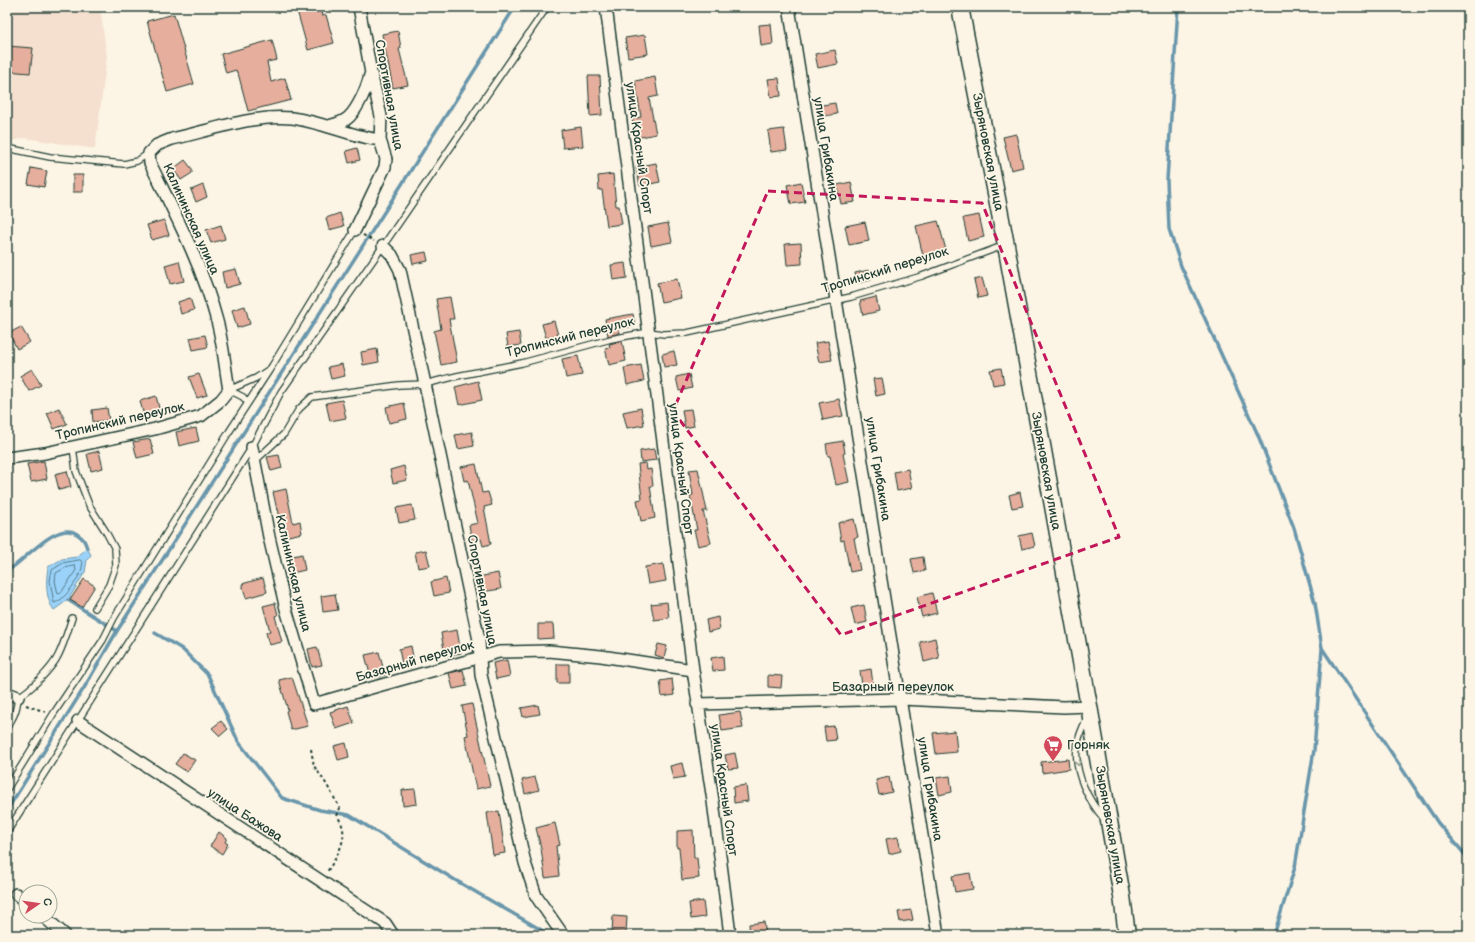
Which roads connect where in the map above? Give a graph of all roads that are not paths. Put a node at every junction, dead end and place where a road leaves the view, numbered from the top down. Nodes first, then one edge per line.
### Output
1 (359, 7) edge
2 (547, 7) edge
3 (606, 7) edge
4 (790, 7) edge
5 (960, 7) edge
6 (371, 73) junction
7 (328, 126) junction
8 (380, 140) junction
9 (7, 148) edge
10 (149, 153) junction
11 (360, 233) joint
12 (379, 244) junction
13 (1006, 245) junction
14 (836, 301) junction
15 (649, 332) junction
16 (272, 366) junction
17 (426, 384) junction
18 (229, 390) junction
19 (248, 403) junction
20 (73, 447) junction
21 (252, 447) junction
22 (7, 458) edge
23 (256, 460) junction
24 (95, 608) dead end
25 (72, 618) dead end
26 (480, 658) junction
27 (692, 670) junction
28 (7, 693) edge
29 (18, 697) junction
30 (902, 699) junction
31 (314, 704) joint
32 (697, 704) junction
33 (1090, 710) junction
34 (78, 722) junction
35 (7, 727) edge
36 (7, 789) edge
37 (1110, 827) junction
38 (7, 832) edge
39 (52, 924) edge
40 (562, 934) edge
41 (65, 935) edge
42 (393, 935) edge
43 (730, 935) edge
44 (938, 935) edge
45 (1127, 935) edge

1 - 6 street, Спортивная улица
2 - 12 lane
3 - 15 street, улица Красный Спорт
4 - 14 street, улица Грибакина
5 - 13 street, Зыряновская улица
6 - 7 street
6 - 8 street, Спортивная улица
7 - 8 street
7 - 10 street
8 - 11 street, Спортивная улица
9 - 10 lane
10 - 18 street, Калининская улица
11 - 16 lane
12 - 17 street, Спортивная улица
12 - 21 lane
13 - 14 lane, Тропинский переулок
13 - 33 street, Зыряновская улица
14 - 15 lane, Тропинский переулок
14 - 30 street, улица Грибакина
15 - 17 lane, Тропинский переулок
15 - 27 street, улица Красный Спорт
16 - 18 lane
16 - 19 lane
17 - 23 lane, Тропинский переулок
17 - 26 street, Спортивная улица
18 - 19 lane
18 - 20 street, Тропинский переулок
19 - 36 lane
20 - 22 street, Тропинский переулок
20 - 24 lane
21 - 23 street, Калининская улица
21 - 34 lane
23 - 31 street, Калининская улица
25 - 29 lane
26 - 27 street, Базарный переулок
26 - 31 street, Базарный переулок
26 - 40 street, Спортивная улица
27 - 32 street, улица Красный Спорт
28 - 29 street
29 - 35 lane
30 - 32 street, Базарный переулок
30 - 33 street, Базарный переулок
30 - 44 street, улица Грибакина
32 - 43 street, улица Красный Спорт
33 - 37 street, Зыряновская улица
33 -> 37 lane
34 - 38 lane
34 - 42 street, улица Бажова
37 - 45 street, Зыряновская улица
39 - 41 street

